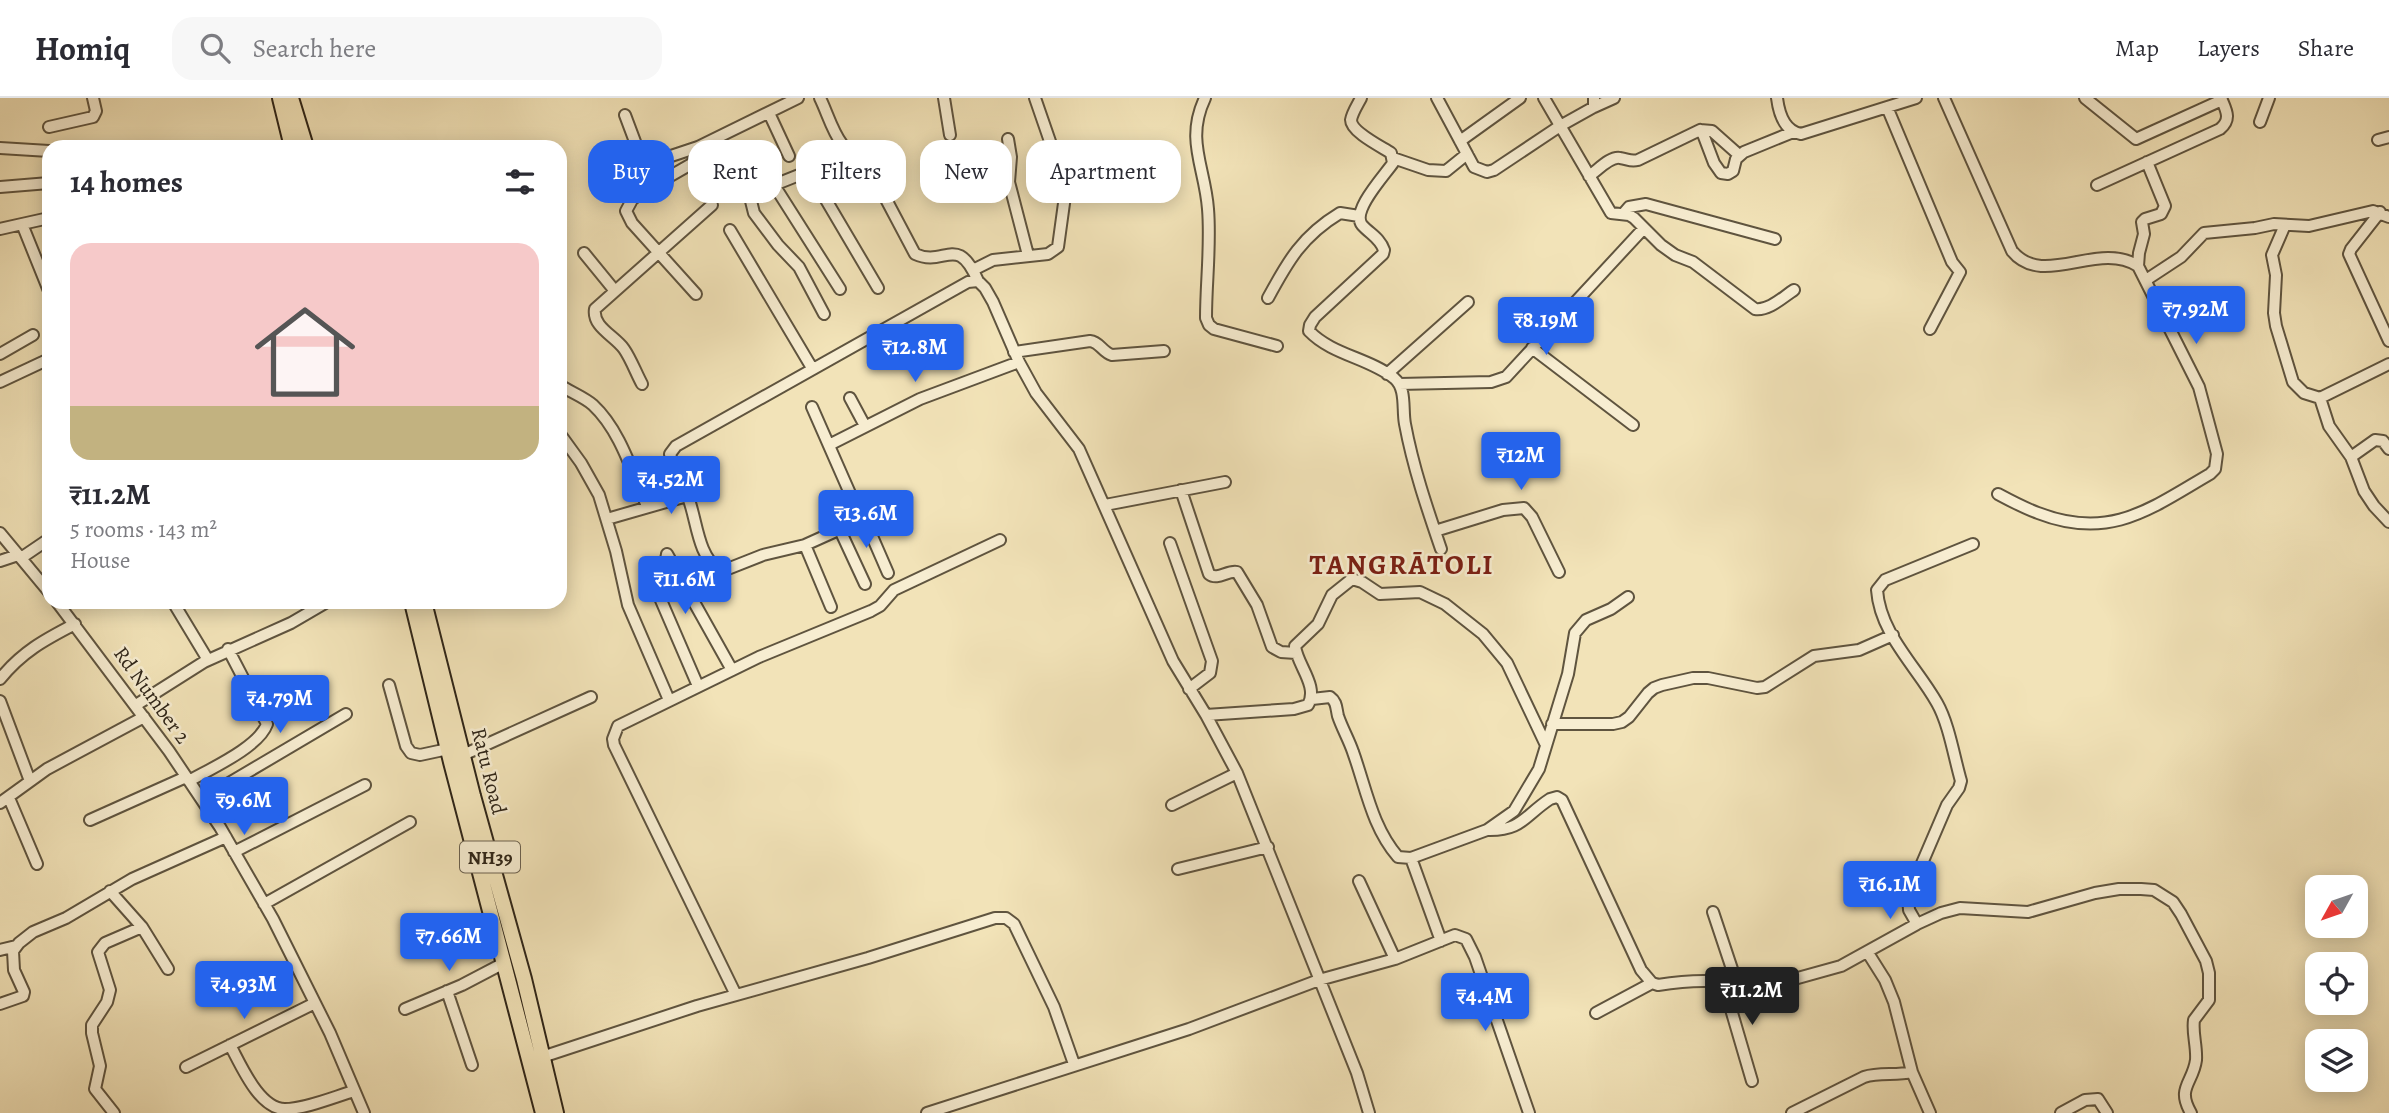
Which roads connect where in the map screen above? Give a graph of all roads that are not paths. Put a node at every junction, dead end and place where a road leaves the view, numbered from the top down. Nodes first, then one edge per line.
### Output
1 (93, 98) edge
2 (280, 98) edge
3 (291, 98) edge
4 (798, 98) edge
5 (820, 98) edge
6 (944, 98) edge
7 (1035, 98) edge
8 (1205, 98) edge
9 (1361, 98) edge
10 (1437, 98) edge
11 (1520, 98) edge
12 (1544, 98) edge
13 (1614, 98) edge
14 (1777, 98) edge
15 (1916, 98) edge
16 (1944, 98) edge
17 (2085, 98) edge
18 (2269, 98) edge
19 (2221, 99) edge
20 (1594, 102) edge
21 (1887, 107) junction
22 (769, 113) junction
23 (625, 115) dead end
24 (2260, 122) dead end
25 (1560, 126) junction
26 (49, 127) dead end
27 (1700, 130) junction
28 (1793, 132) junction
29 (950, 135) dead end
30 (1008, 139) dead end
31 (290, 140) edge
32 (304, 140) edge
33 (713, 140) edge
34 (840, 140) edge
35 (1460, 141) junction
36 (0, 148) edge
37 (688, 150) edge
38 (42, 151) edge
39 (1467, 154) junction
40 (1739, 155) junction
41 (789, 156) dead end
42 (1393, 158) junction
43 (2147, 162) junction
44 (688, 166) edge
45 (1589, 176) junction
46 (42, 184) edge
47 (2097, 185) dead end
48 (0, 187) edge
49 (782, 199) edge
50 (751, 203) edge
51 (828, 203) edge
52 (888, 203) edge
53 (712, 205) dead end
54 (1623, 214) junction
55 (2384, 215) edge
56 (1359, 216) junction
57 (42, 220) edge
58 (22, 224) junction
59 (2285, 225) junction
60 (1644, 228) junction
61 (0, 229) edge
62 (730, 230) dead end
63 (1775, 239) dead end
64 (584, 253) dead end
65 (658, 253) junction
66 (1028, 255) junction
67 (2138, 266) junction
68 (42, 274) edge
69 (976, 275) junction
70 (2146, 279) junction
71 (878, 288) dead end
72 (839, 289) dead end
73 (615, 290) junction
74 (1794, 290) dead end
75 (696, 294) dead end
76 (1268, 299) dead end
77 (1468, 302) dead end
78 (824, 314) dead end
79 (1930, 329) dead end
80 (33, 335) dead end
81 (2389, 341) edge
82 (1277, 346) dead end
83 (1532, 348) junction
84 (1164, 351) dead end
85 (0, 354) edge
86 (1016, 357) junction
87 (42, 362) edge
88 (2389, 364) edge
89 (812, 368) junction
90 (1387, 374) junction
91 (1, 380) edge
92 (642, 384) dead end
93 (1399, 384) junction
94 (567, 389) edge
95 (849, 398) dead end
96 (2320, 398) junction
97 (812, 407) dead end
98 (1633, 425) dead end
99 (865, 426) junction
100 (567, 445) edge
101 (829, 445) junction
102 (2389, 449) edge
103 (2351, 457) junction
104 (1226, 482) dead end
105 (1181, 490) junction
106 (1998, 494) dead end
107 (687, 496) junction
108 (1105, 505) junction
109 (647, 506) junction
110 (607, 519) junction
111 (2389, 522) edge
112 (863, 523) junction
113 (839, 528) junction
114 (1435, 531) junction
115 (0, 533) edge
116 (1000, 540) dead end
117 (1170, 543) dead end
118 (42, 544) edge
119 (1973, 544) dead end
120 (805, 545) junction
121 (1441, 549) dead end
122 (19, 556) junction
123 (0, 561) edge
124 (1559, 572) dead end
125 (888, 573) dead end
126 (42, 584) edge
127 (865, 584) dead end
128 (1628, 597) dead end
129 (831, 607) dead end
130 (63, 609) edge
131 (177, 609) edge
132 (301, 609) edge
133 (315, 609) edge
134 (414, 609) edge
135 (426, 609) edge
136 (304, 615) junction
137 (75, 624) junction
138 (1893, 635) junction
139 (228, 649) junction
140 (1296, 653) junction
141 (208, 660) junction
142 (732, 670) junction
143 (0, 680) edge
144 (389, 685) dead end
145 (698, 686) junction
146 (1189, 689) junction
147 (591, 697) dead end
148 (1311, 699) junction
149 (669, 700) junction
150 (135, 705) junction
151 (1, 709) edge
152 (346, 714) dead end
153 (1206, 715) junction
154 (144, 717) junction
155 (1552, 724) junction
156 (1545, 743) junction
157 (448, 750) junction
158 (463, 755) junction
159 (1237, 774) junction
160 (188, 779) junction
161 (30, 780) junction
162 (365, 785) dead end
163 (202, 799) junction
164 (5, 801) edge
165 (1172, 805) dead end
166 (90, 820) dead end
167 (410, 822) dead end
168 (1487, 830) junction
169 (226, 837) junction
170 (1268, 847) junction
171 (234, 852) junction
172 (1411, 858) junction
173 (37, 864) dead end
174 (1178, 869) dead end
175 (1359, 881) dead end
176 (110, 891) junction
177 (264, 904) junction
178 (1713, 912) dead end
179 (1917, 924) junction
180 (142, 927) junction
181 (1441, 941) junction
182 (16, 946) junction
183 (0, 950) edge
184 (1868, 953) junction
185 (1395, 959) junction
186 (504, 963) junction
187 (167, 969) dead end
188 (1319, 980) junction
189 (1723, 982) junction
190 (1652, 984) junction
191 (1737, 984) junction
192 (447, 991) junction
193 (736, 995) junction
194 (315, 1003) junction
195 (0, 1004) edge
196 (405, 1009) dead end
197 (1596, 1013) dead end
198 (230, 1045) junction
199 (536, 1059) junction
200 (1074, 1064) junction
201 (472, 1065) dead end
202 (186, 1067) dead end
203 (1912, 1072) junction
204 (1752, 1081) dead end
205 (354, 1091) junction
206 (114, 1113) edge
207 (364, 1113) edge
208 (543, 1113) edge
209 (556, 1113) edge
210 (927, 1113) edge
211 (1369, 1113) edge
212 (1529, 1113) edge
213 (1792, 1113) edge
214 (1930, 1113) edge
215 (2061, 1113) edge
216 (2107, 1113) edge
217 (2191, 1113) edge

1 - 26 street
2 - 31 main road
3 - 32 main road
4 - 22 street
5 - 34 street
6 - 29 street
7 - 66 street
8 - 82 street
9 - 42 street
10 - 35 street
11 - 35 street
12 - 25 street
13 - 20 street
14 - 28 street
15 - 21 street
16 - 67 street
17 - 19 street
18 - 24 street
19 - 43 street
20 - 25 street
21 - 28 street
21 - 79 street
22 - 33 street
22 - 41 street
23 - 37 street
25 - 39 street
25 - 45 street
27 - 40 street
27 - 40 street
27 - 45 street
28 - 40 street
30 - 66 street
35 - 39 street
36 - 38 street
39 - 42 street
42 - 56 street
43 - 47 street
43 - 67 street
44 - 65 street
45 - 54 street
46 - 48 street
49 - 72 street
50 - 78 street
51 - 71 street
52 - 69 street
53 - 65 street
54 - 60 street
54 - 63 street
55 - 59 street
55 - 81 street
56 - 76 street
56 - 90 street
57 - 58 street
58 - 61 street
58 - 68 street
59 - 70 street
59 - 96 street
60 - 74 street
60 - 83 street
62 - 89 street
64 - 73 street
65 - 73 street
65 - 75 street
66 - 69 street
67 - 70 street
69 - 86 street
69 - 89 street
70 - 106 street
73 - 92 street
77 - 90 street
80 - 85 street
83 - 93 street
83 - 98 street
84 - 86 street
86 - 99 street
86 - 108 street
87 - 91 street
88 - 96 street
89 - 107 street
90 - 93 street
93 - 114 street
94 - 109 street
95 - 99 street
96 - 103 street
97 - 101 street
99 - 101 street
100 - 110 street
101 - 112 street
102 - 103 street
103 - 111 street
104 - 105 street
105 - 108 street
105 - 140 street
107 - 109 street
107 - 120 street
108 - 146 street
109 - 110 street
110 - 149 street
112 - 113 street
112 - 125 street
113 - 120 street
113 - 127 street
114 - 121 street
114 - 124 street
115 - 122 street
116 - 142 street
117 - 146 street
118 - 122 street
119 - 138 street
120 - 129 street
122 - 123 street
122 - 126 street
128 - 155 street
130 - 137 street, Rd Number 2
131 - 141 street
132 - 136 street
133 - 136 street
134 - 157 main road, Ratu Road
135 - 158 main road, Ratu Road / NH39
136 - 139 street
137 - 143 street
137 - 150 street, Rd Number 2
138 - 155 street
138 - 179 street
139 - 141 street
139 - 160 street
140 - 148 street
140 - 156 street
141 - 150 street
142 - 145 street
142 - 145 street
144 - 157 street
145 - 149 street
146 - 153 street
147 - 158 street
148 - 153 street
148 - 172 street
149 - 193 street
150 - 154 street, Rd Number 2
151 - 161 street
152 - 163 street
153 - 159 street
154 - 160 street, Rd Number 2
154 - 161 street
155 - 156 street
156 - 168 street
157 - 186 main road, Ratu Road
158 - 199 main road, Ratu Road / NH39
159 - 165 street
159 - 170 street
160 - 163 street, Rd Number 2
160 - 166 street
161 - 164 street
162 - 171 street
163 - 169 street, Rd Number 2
164 - 173 street
167 - 177 street
168 - 172 street
168 - 190 street
169 - 171 street, Rd Number 2
169 - 176 street
170 - 174 street
170 - 188 street
171 - 177 street, Rd Number 2
172 - 181 street
175 - 185 street
176 - 180 street
176 - 182 street
177 - 194 street, Rd Number 2
178 - 191 street
179 - 184 street
179 - 217 street
180 - 187 street
180 - 206 street
181 - 185 street
181 - 212 street
182 - 183 street
182 - 195 street
184 - 191 street
184 - 203 street
185 - 188 street
186 - 192 street
186 - 199 main road, Ratu Road
188 - 200 street
188 - 211 street
189 - 190 street
189 - 191 street
189 - 204 street
190 - 197 street
192 - 196 street
192 - 201 street
193 - 199 street
193 - 200 street
194 - 198 street
194 - 205 street, Rd Number 2
198 - 202 street
198 - 205 street
199 - 208 main road, Ratu Road
199 - 209 main road, Ratu Road / NH39
200 - 210 street
203 - 213 street
203 - 214 street
205 - 207 street, Rd Number 2
215 - 216 street

